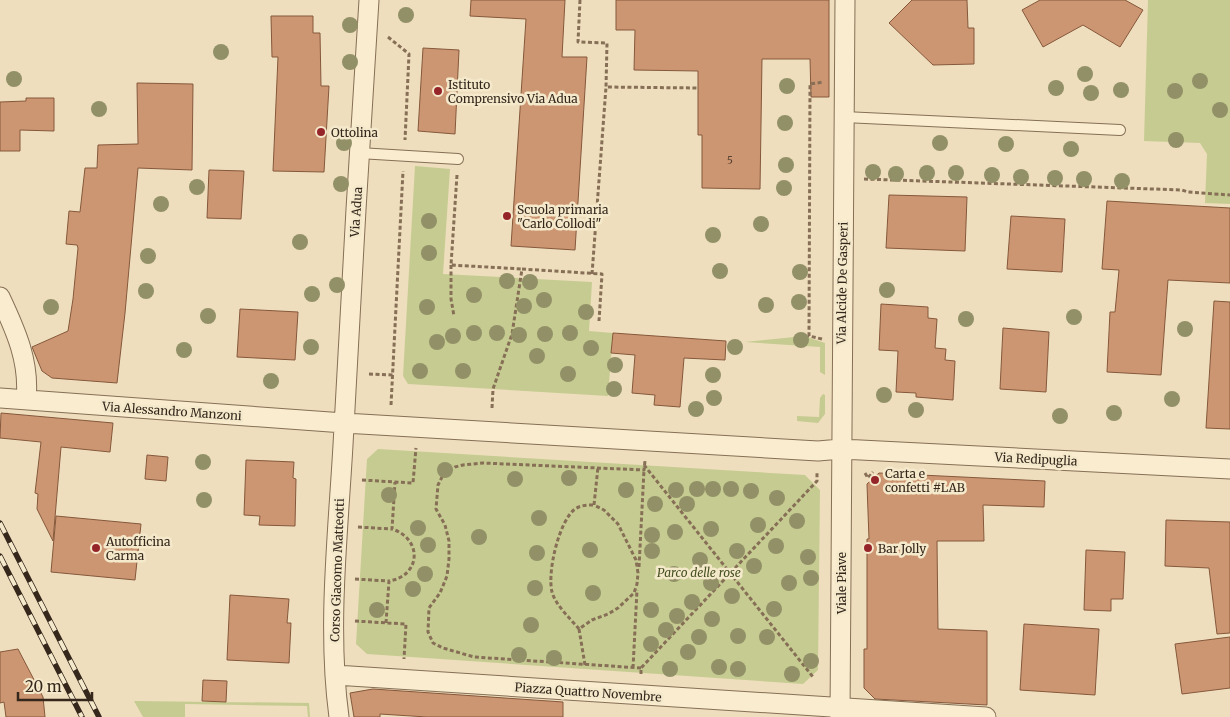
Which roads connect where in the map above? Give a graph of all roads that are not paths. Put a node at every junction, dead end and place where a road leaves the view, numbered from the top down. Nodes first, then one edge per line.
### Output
1 (369, 0) edge
2 (845, 0) edge
3 (844, 117) junction
4 (1120, 130) dead end
5 (359, 153) junction
6 (458, 159) road end
7 (0, 297) edge
8 (0, 398) edge
9 (26, 400) junction
10 (344, 424) junction
11 (841, 449) junction
12 (1230, 469) edge
13 (335, 675) junction
14 (840, 712) edge
15 (339, 717) edge
16 (986, 717) edge

1 - 5 street, Via Adua
2 - 3 street, Via Alcide De Gasperi
3 - 4 lane
3 - 11 street, Via Alcide De Gasperi
5 - 6 lane
5 - 10 street, Via Adua
7 - 9 street
8 - 9 street, Via Alessandro Manzoni
9 - 10 street, Via Alessandro Manzoni
10 - 11 street
10 - 13 street, Corso Giacomo Matteotti
11 - 12 street, Via Redipuglia
11 - 14 street, Viale Piave
13 - 14 street, Piazza Quattro Novembre
13 - 15 street, Corso Giacomo Matteotti
14 - 16 street, Piazza Quattro Novembre

